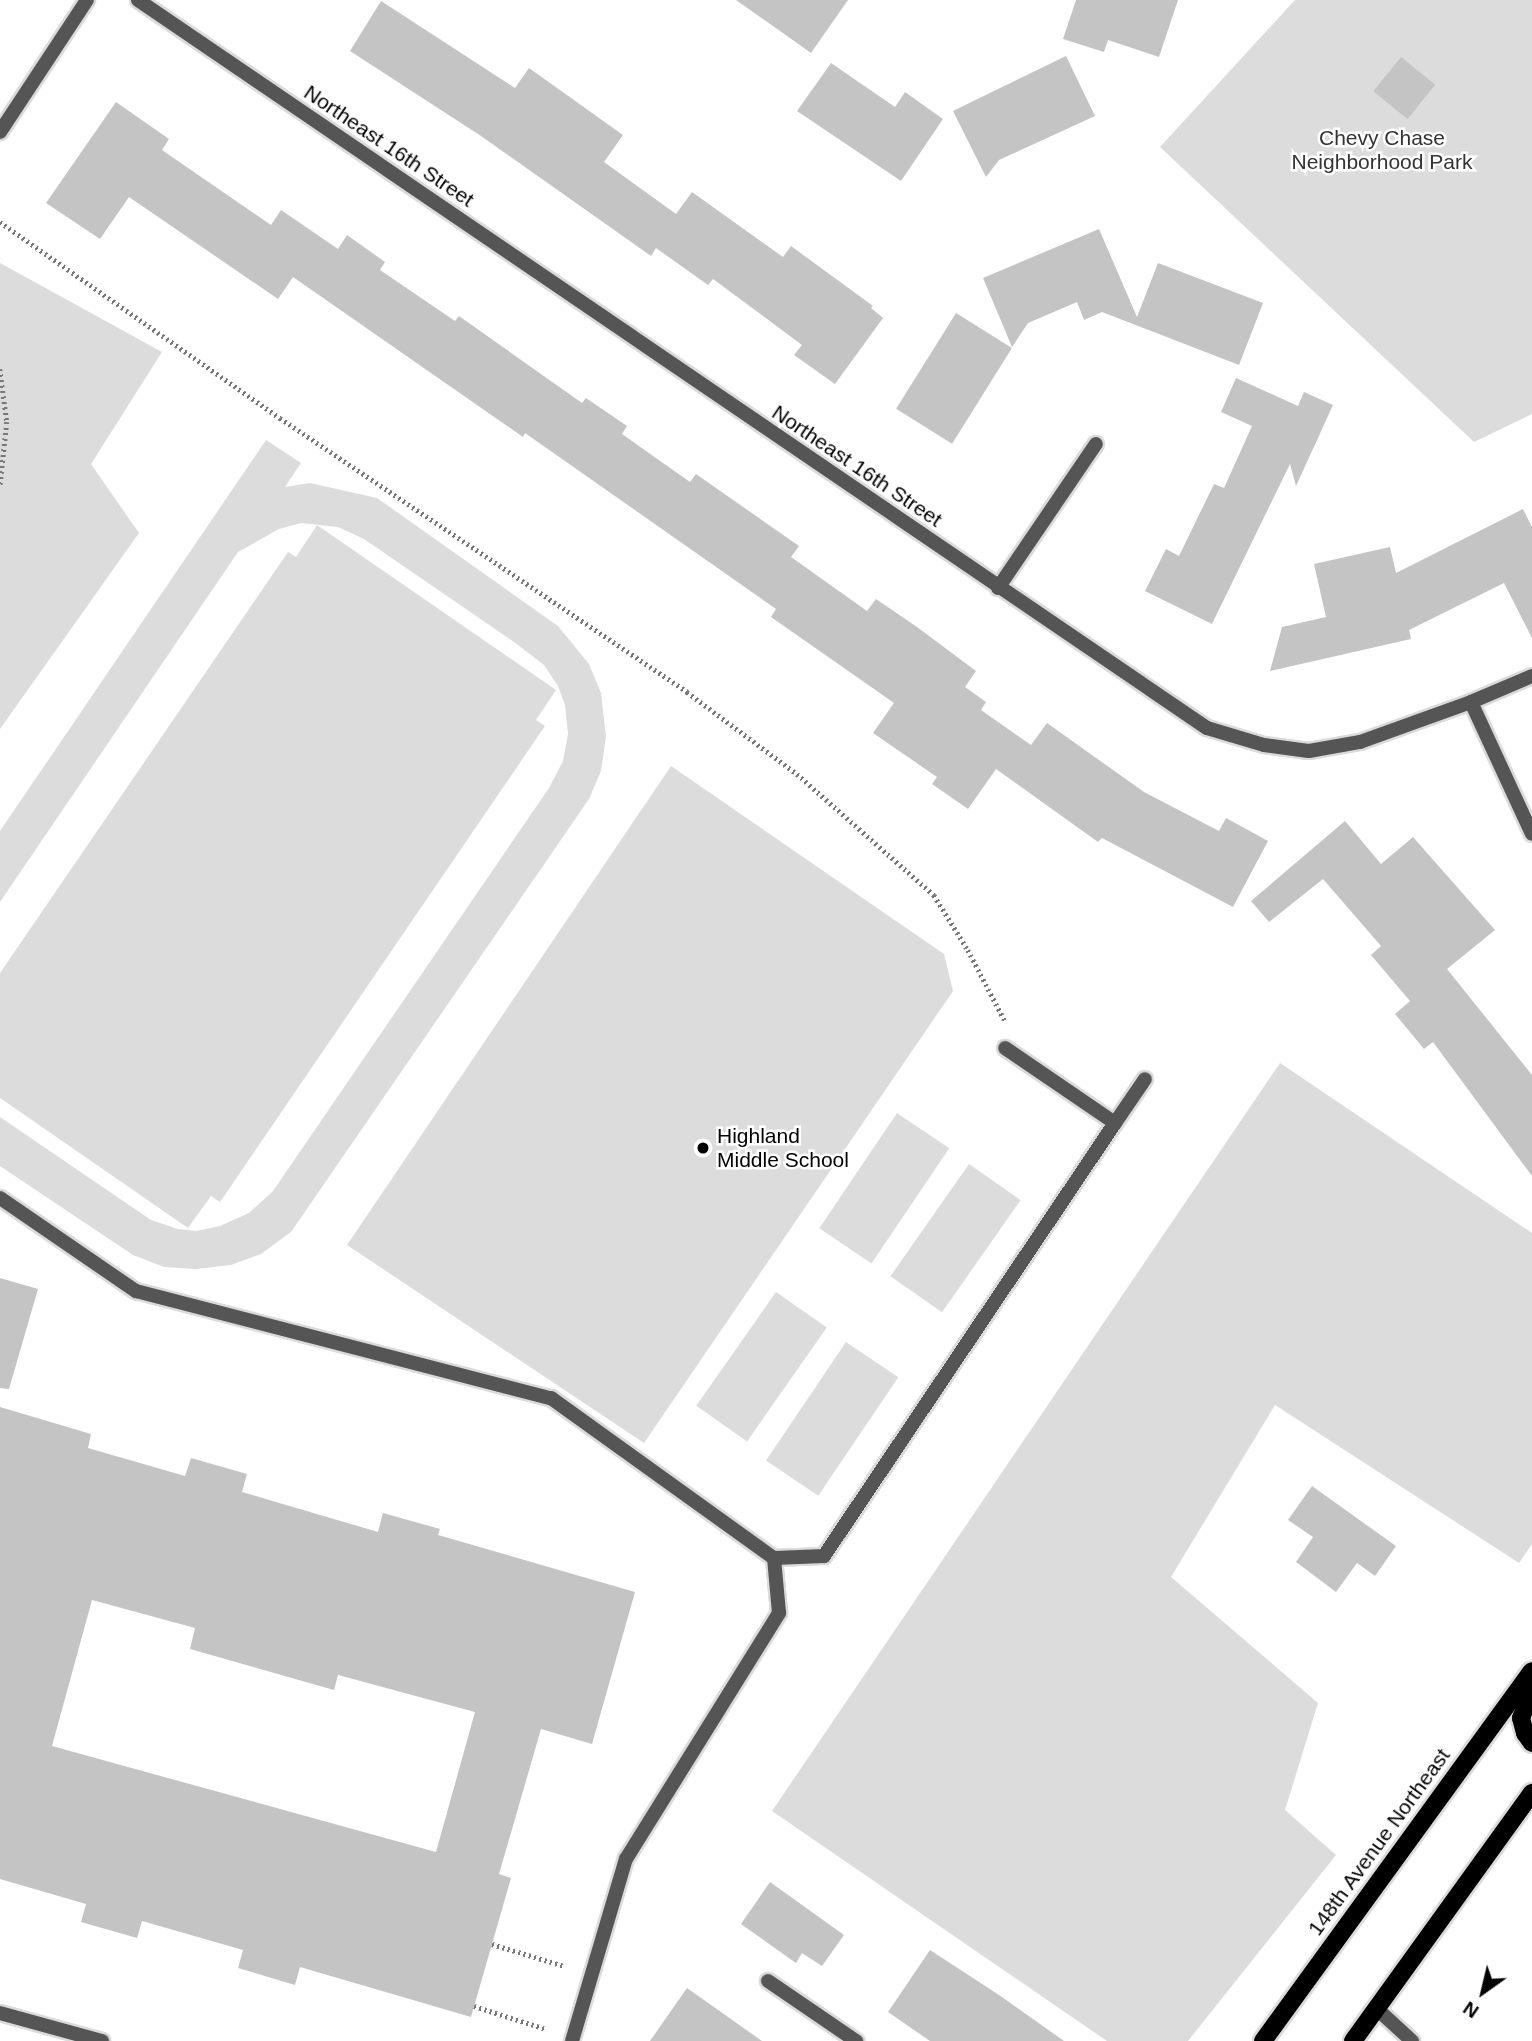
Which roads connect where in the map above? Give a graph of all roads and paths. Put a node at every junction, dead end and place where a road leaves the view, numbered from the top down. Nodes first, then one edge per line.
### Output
1 (87, 0) edge
2 (138, 0) edge
3 (0, 132) edge
4 (0, 222) edge
5 (0, 369) edge
6 (1096, 444) dead end
7 (0, 487) edge
8 (998, 588) junction
9 (1532, 676) edge
10 (1471, 702) junction
11 (1532, 834) edge
12 (1005, 1048) joint
13 (1145, 1079) dead end
14 (1115, 1123) junction
15 (0, 1198) edge
16 (774, 1558) junction
17 (1532, 1671) edge
18 (1532, 1692) edge
19 (1532, 1743) edge
20 (1532, 1793) edge
21 (492, 1944) dead end
22 (561, 1977) dead end
23 (768, 1982) dead end
24 (474, 2006) dead end
25 (1376, 2008) junction
26 (0, 2012) edge
27 (550, 2016) dead end
28 (546, 2029) junction
29 (102, 2041) edge
30 (542, 2041) edge
31 (572, 2041) edge
32 (856, 2041) edge
33 (1263, 2041) edge
34 (1353, 2041) edge
35 (1412, 2041) edge

1 - 3 street
2 - 8 street, Northeast 16th Street
4 - 12 path
5 - 7 path
6 - 8 street
8 - 10 street, Northeast 16th Street
9 - 10 street, Northeast 16th Street
10 - 11 street
12 - 14 street
13 - 14 street
14 - 16 street
15 - 16 street
16 - 31 street
17 - 33 main road, 148th Avenue Northeast
18 - 19 main road
20 - 25 main road
21 - 22 path
23 - 32 street
24 - 28 path
25 - 34 main road
25 - 35 street
26 - 29 street
27 - 28 path
28 - 30 path

